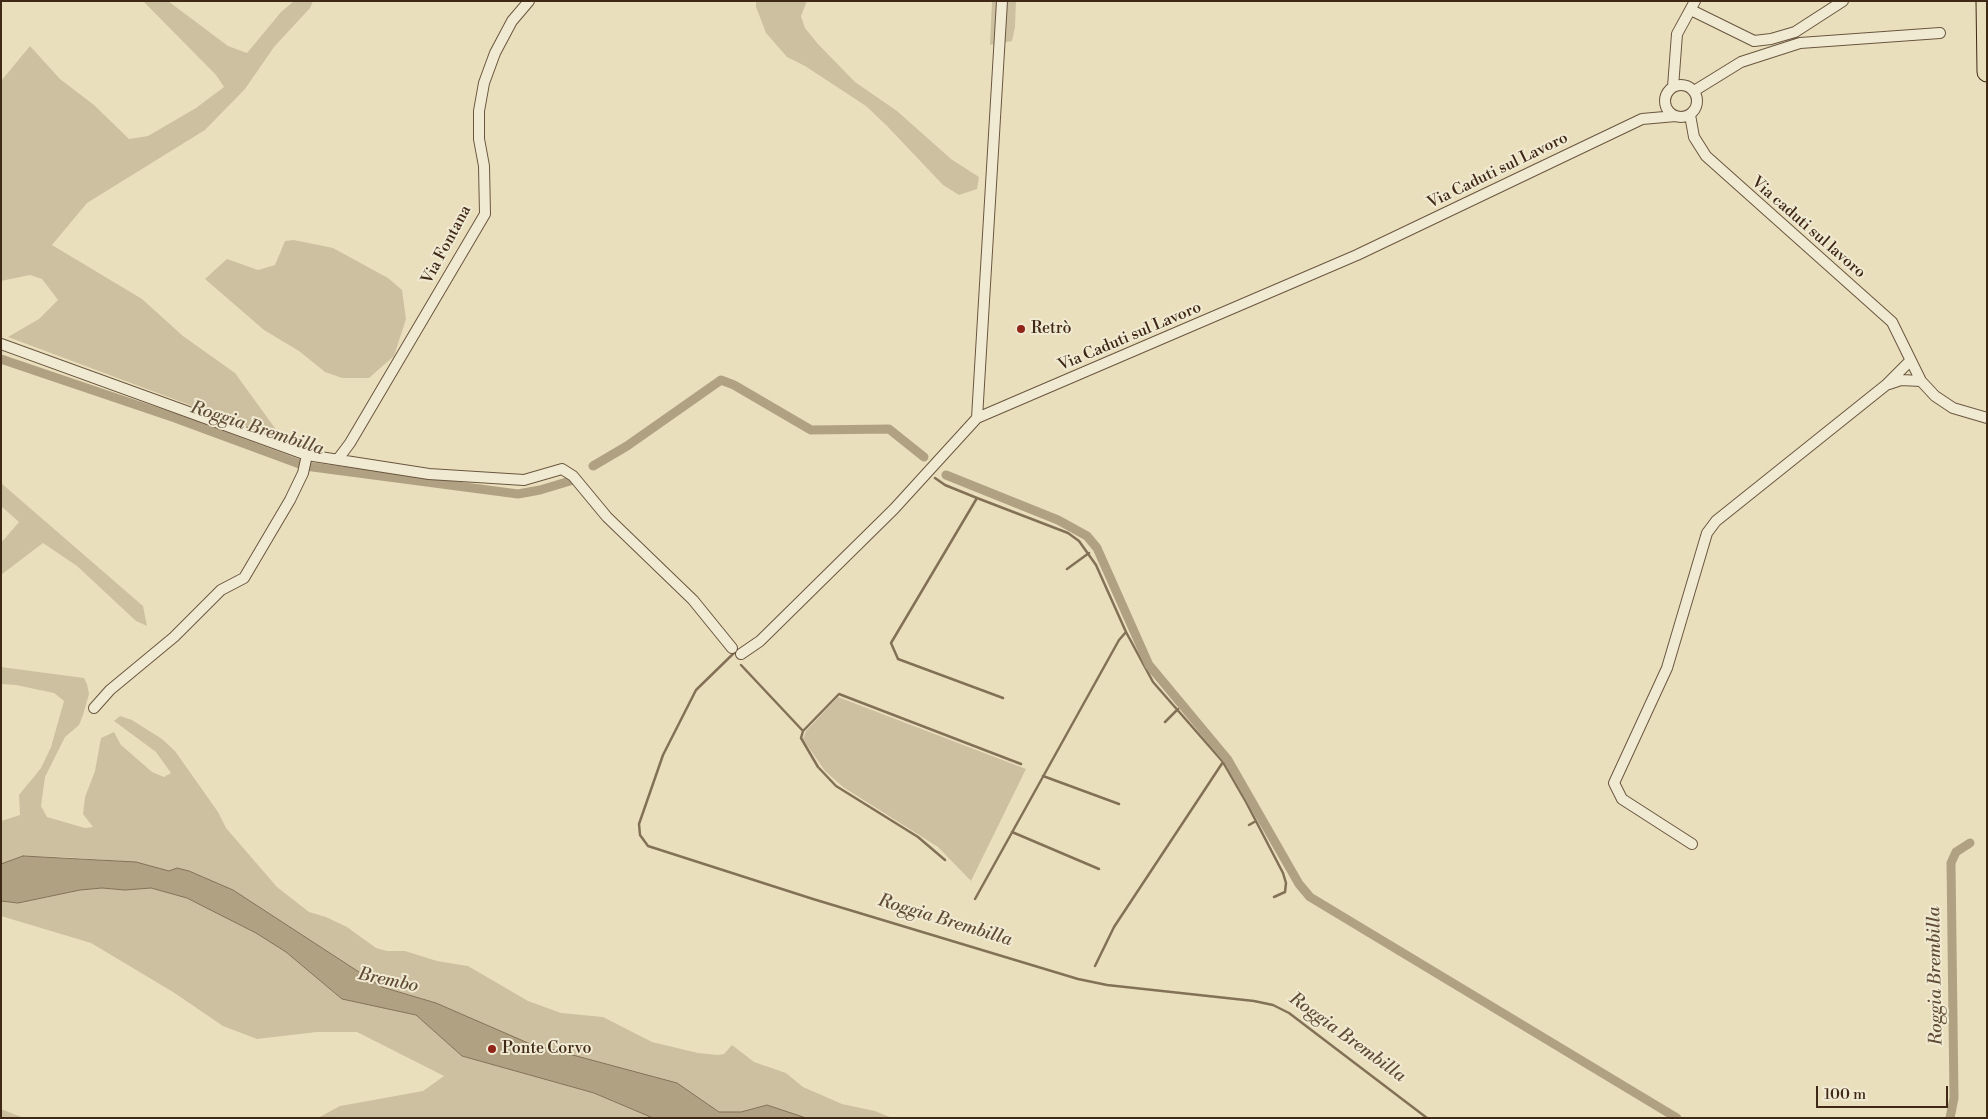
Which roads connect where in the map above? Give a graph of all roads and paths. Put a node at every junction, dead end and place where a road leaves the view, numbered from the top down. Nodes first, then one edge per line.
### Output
1 (529, 1) edge
2 (1002, 1) edge
3 (1844, 1) edge
4 (1986, 1) edge
5 (1693, 6) edge
6 (1940, 33) dead end
7 (1987, 72) edge
8 (1673, 87) junction
9 (1694, 91) junction
10 (1690, 115) junction
11 (1676, 116) junction
12 (1, 344) edge
13 (1910, 361) junction
14 (1921, 381) junction
15 (1886, 385) junction
16 (977, 418) junction
17 (1987, 418) edge
18 (306, 456) junction
19 (338, 459) junction
20 (732, 648) dead end
21 (741, 654) dead end
22 (94, 708) dead end
23 (1692, 844) dead end

1 - 19 street, Via Fontana
2 - 16 street
3 - 5 street
4 - 7 highway
5 - 8 street
6 - 9 street
8 - 9 street
8 - 11 street
9 - 10 street
10 - 11 street, Via Caduti sul Lavoro
10 - 13 street, Via caduti sul lavoro
11 - 16 street, Via Caduti sul Lavoro
12 - 18 street
13 - 14 street, Via caduti sul lavoro
13 - 15 street
14 - 15 street
14 - 17 street, Via caduti sul lavoro
15 - 23 street
16 - 21 street
18 - 19 street
18 - 22 street
19 - 20 street

